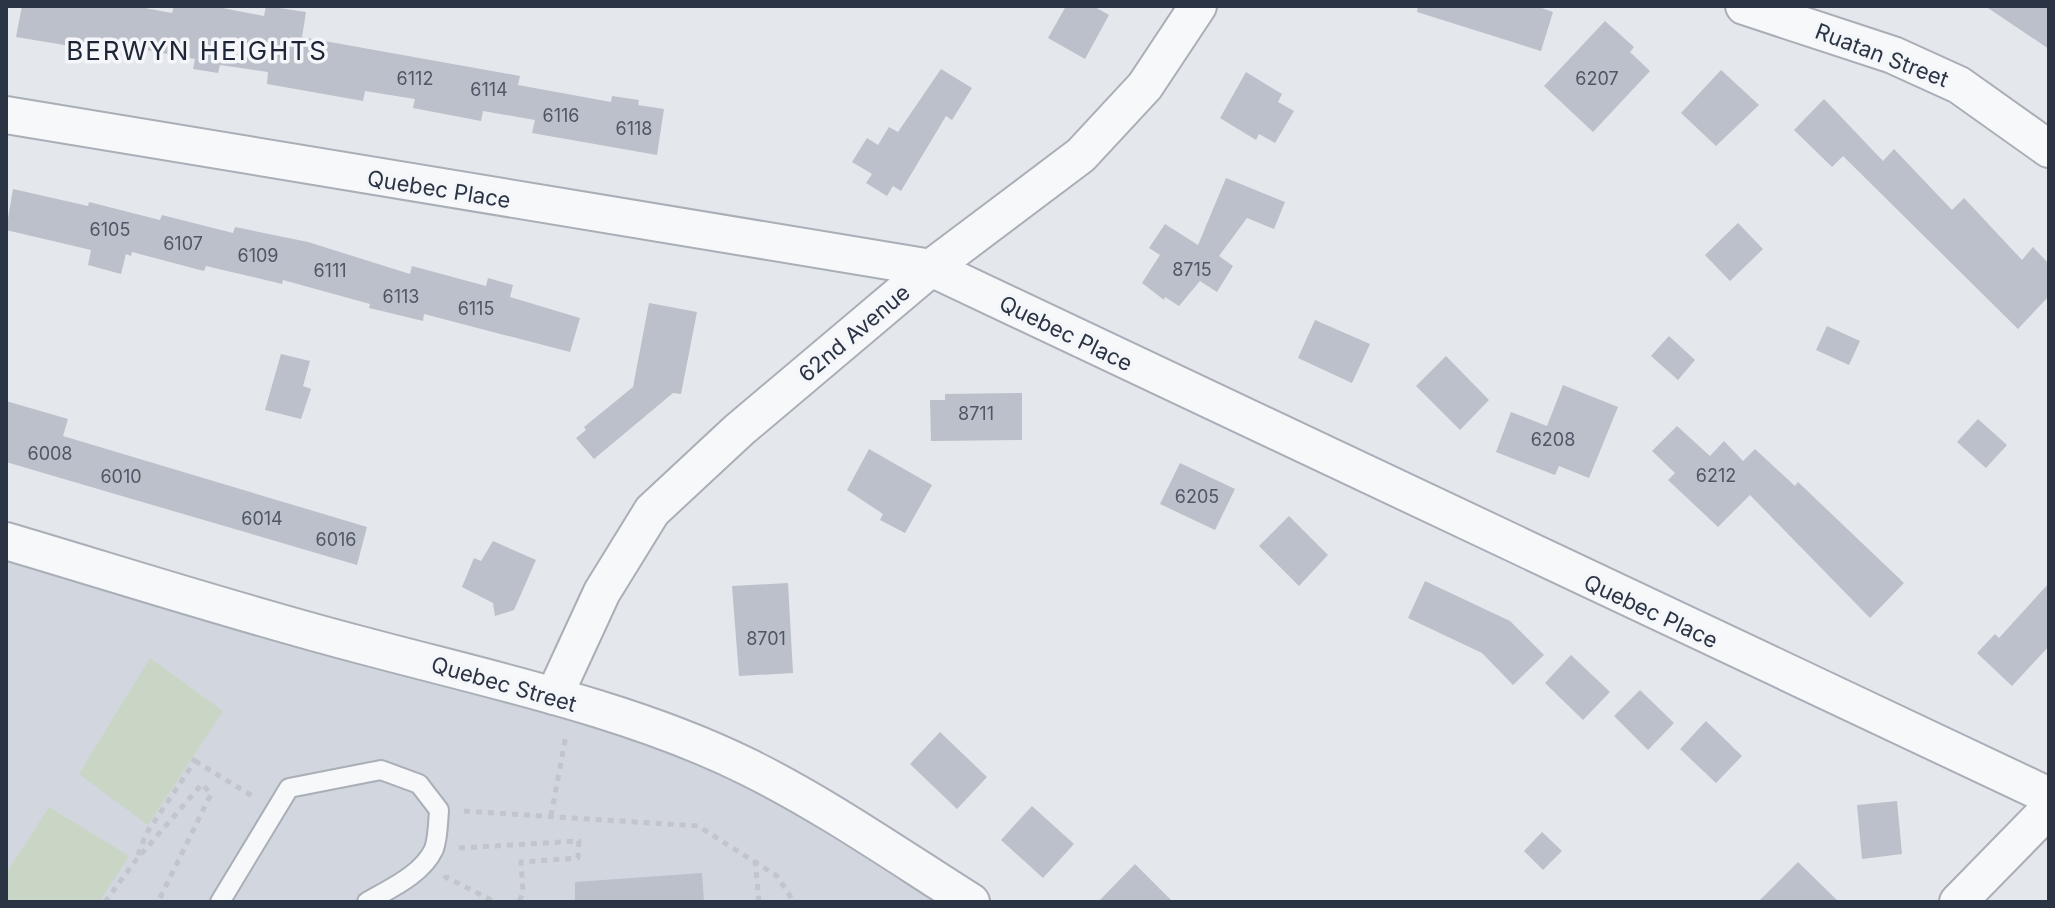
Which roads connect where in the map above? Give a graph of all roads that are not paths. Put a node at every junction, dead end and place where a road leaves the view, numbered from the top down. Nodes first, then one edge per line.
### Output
1 (1198, 6) edge
2 (1744, 6) edge
3 (6, 115) edge
4 (2049, 149) edge
5 (931, 268) junction
6 (6, 541) edge
7 (561, 712) junction
8 (2049, 796) edge
9 (2049, 809) edge
10 (220, 902) edge
11 (367, 902) edge
12 (971, 902) edge
13 (1958, 902) edge

1 - 5 street, 62nd Avenue
2 - 4 street, Ruatan Street
3 - 5 street, Quebec Place
5 - 7 street, 62nd Avenue
5 - 8 street, Quebec Place
6 - 7 street, Quebec Street
7 - 12 street, Quebec Street
9 - 13 street
10 - 11 lane

